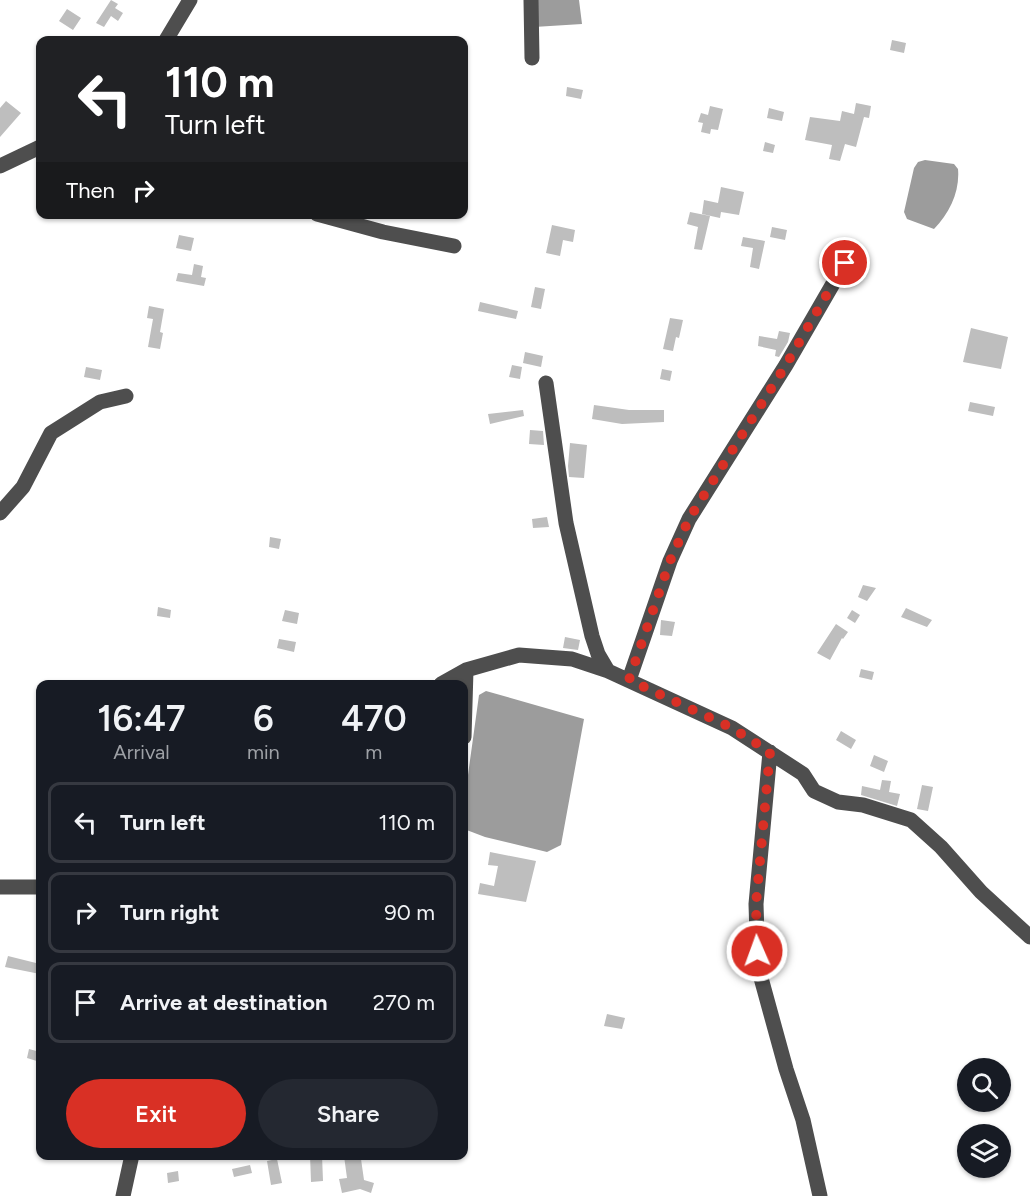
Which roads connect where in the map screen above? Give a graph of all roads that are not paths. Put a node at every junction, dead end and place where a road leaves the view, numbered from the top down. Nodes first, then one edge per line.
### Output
1 (190, 0) edge
2 (531, 0) edge
3 (168, 36) edge
4 (532, 58) dead end
5 (36, 149) edge
6 (0, 166) edge
7 (335, 219) edge
8 (454, 246) dead end
9 (845, 263) dead end
10 (546, 383) dead end
11 (126, 396) dead end
12 (0, 513) edge
13 (466, 670) junction
14 (608, 671) junction
15 (448, 680) edge
16 (466, 680) edge
17 (629, 680) junction
18 (770, 752) junction
19 (0, 887) edge
20 (36, 887) edge
21 (1030, 937) edge
22 (131, 1160) edge
23 (123, 1196) edge
24 (820, 1196) edge

1 - 3 street
2 - 4 street
5 - 6 street
7 - 8 street
9 - 17 street
10 - 14 street
11 - 12 street
13 - 14 street
13 - 15 street
13 - 16 street
14 - 17 street
17 - 18 street
18 - 21 street
18 - 24 street
19 - 20 street
22 - 23 street

